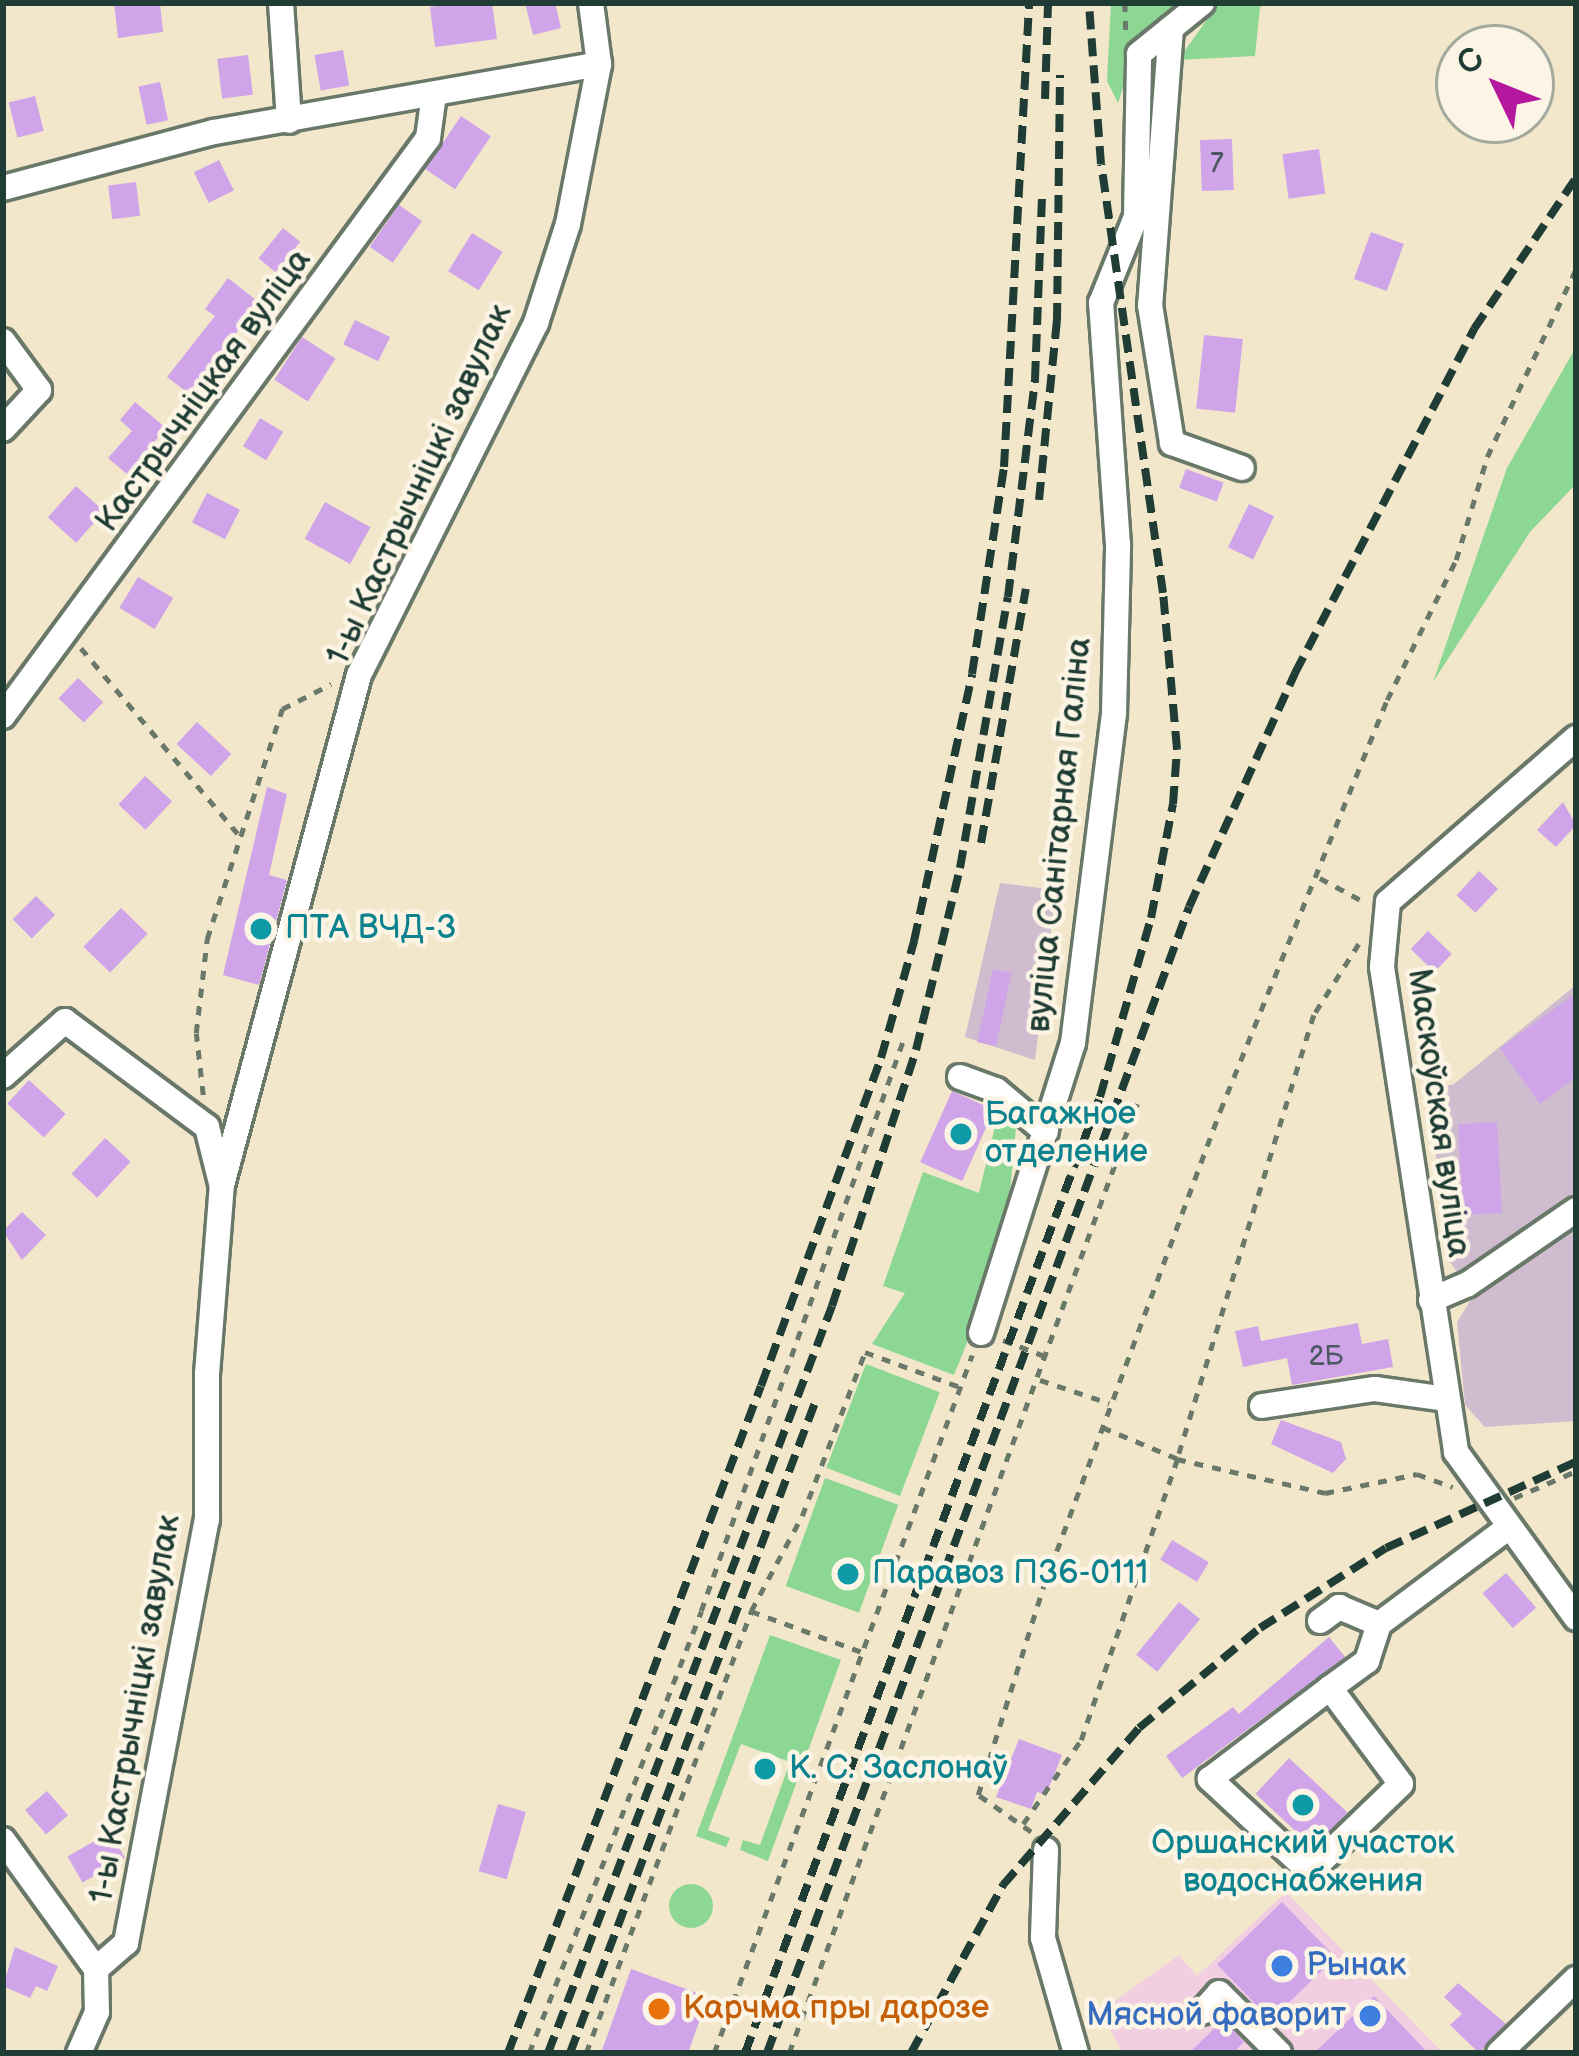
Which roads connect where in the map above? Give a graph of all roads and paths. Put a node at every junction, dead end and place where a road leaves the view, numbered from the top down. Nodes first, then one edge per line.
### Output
1 (281, 3) edge
2 (591, 3) edge
3 (1202, 3) edge
4 (1171, 28) junction
5 (599, 64) junction
6 (434, 94) junction
7 (289, 121) junction
8 (3, 188) edge
9 (1576, 269) edge
10 (3, 341) edge
11 (3, 428) edge
12 (1242, 468) dead end
13 (69, 632) junction
14 (359, 675) junction
15 (3, 716) edge
16 (1576, 738) edge
17 (243, 840) junction
18 (1320, 878) junction
19 (1383, 913) junction
20 (904, 1038) dead end
21 (3, 1076) edge
22 (960, 1077) dead end
23 (1137, 1104) dead end
24 (207, 1127) junction
25 (1046, 1132) junction
26 (222, 1185) junction
27 (1576, 1210) edge
28 (1431, 1300) junction
29 (981, 1333) junction
30 (1047, 1357) junction
31 (1040, 1380) junction
32 (960, 1387) junction
33 (1447, 1399) junction
34 (1109, 1402) junction
35 (1262, 1406) dead end
36 (1100, 1428) junction
37 (1177, 1460) junction
38 (1576, 1472) edge
39 (1495, 1513) junction
40 (751, 1612) junction
41 (1576, 1618) edge
42 (1320, 1622) dead end
43 (1378, 1624) junction
44 (862, 1652) junction
45 (1330, 1688) junction
46 (1023, 1824) junction
47 (3, 1840) edge
48 (1046, 1850) joint
49 (97, 1970) junction
50 (1576, 1979) edge
51 (1202, 2012) dead end
52 (80, 2053) edge
53 (529, 2053) edge
54 (586, 2053) edge
55 (714, 2053) edge
56 (789, 2053) edge
57 (1076, 2053) edge
58 (1279, 2053) edge
59 (1499, 2053) edge

1 - 7 street
2 - 5 street, 1-ы Кастрычніцкі завулак
3 - 4 street, вуліца Санітарная Галіна
4 - 12 street
4 - 25 street, вуліца Санітарная Галіна
5 - 6 street
5 - 14 street, 1-ы Кастрычніцкі завулак
6 - 7 street
6 - 13 street, Кастрычніцкая вуліца
7 - 8 street
9 - 18 path
10 - 11 street
13 - 15 street, Кастрычніцкая вуліца
13 - 17 path
14 - 17 path
14 - 26 street, 1-ы Кастрычніцкі завулак
16 - 19 street
17 - 24 path
18 - 19 path
18 - 34 path
19 - 28 street, Маскоўская вуліца
19 - 37 path
20 - 53 path
21 - 24 street
22 - 25 street
23 - 30 path
24 - 26 street
25 - 29 street, вуліца Санітарная Галіна
26 - 49 street, 1-ы Кастрычніцкі завулак
27 - 28 street
28 - 33 street, Маскоўская вуліца
29 - 30 path
29 - 32 path
30 - 31 path
31 - 34 path
31 - 56 path
32 - 40 path
32 - 44 path
33 - 35 street
33 - 39 street, Маскоўская вуліца
34 - 36 path
36 - 37 path
36 - 46 path
37 - 39 path
37 - 46 path
38 - 39 path
39 - 41 street, Маскоўская вуліца
39 - 43 street
40 - 44 path
40 - 54 path
42 - 43 street
43 - 45 street
44 - 55 path
45 - 45 street
46 - 48 path
47 - 49 street
48 - 57 street
49 - 52 street
50 - 59 street
51 - 58 street

